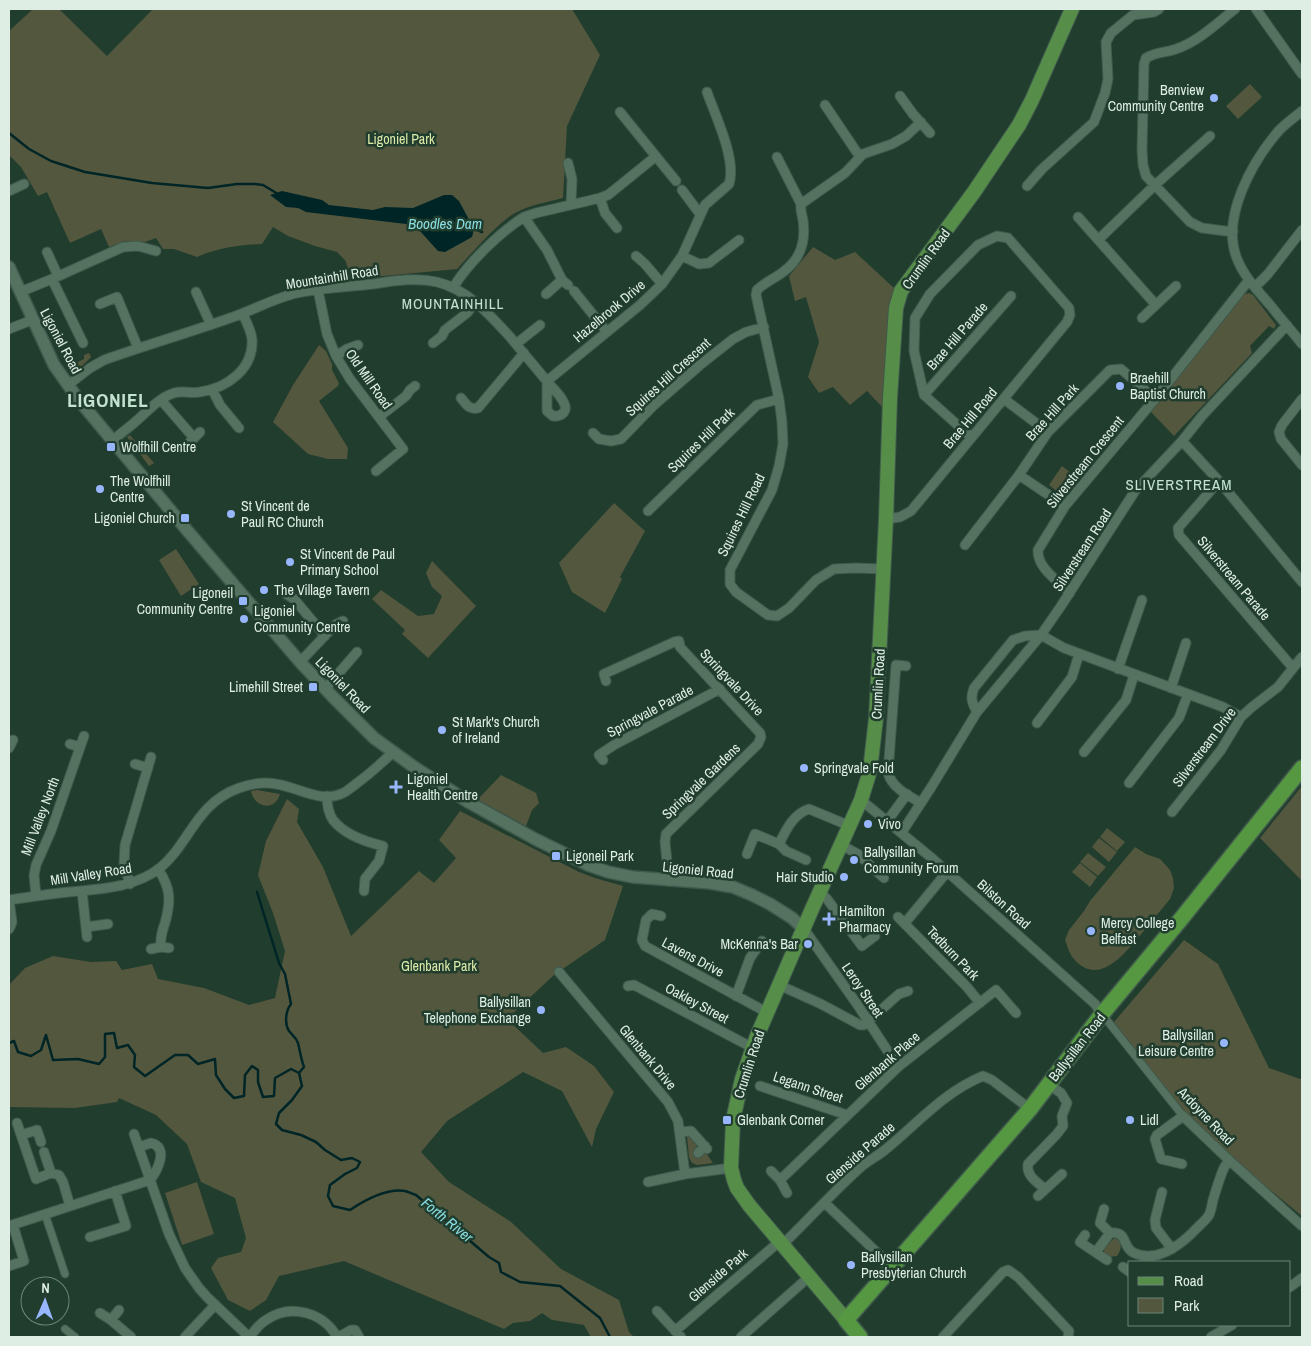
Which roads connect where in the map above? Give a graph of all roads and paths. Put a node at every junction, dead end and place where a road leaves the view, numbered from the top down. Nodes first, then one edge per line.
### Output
1 (1072, 9) edge
2 (1159, 9) edge
3 (1235, 9) edge
4 (1256, 9) edge
5 (1302, 74) edge
6 (706, 92) dead end
7 (900, 96) dead end
8 (825, 105) dead end
9 (1302, 111) edge
10 (620, 112) dead end
11 (921, 122) junction
12 (930, 133) dead end
13 (1210, 136) dead end
14 (655, 157) junction
15 (777, 157) dead end
16 (860, 157) junction
17 (568, 163) dead end
18 (676, 181) dead end
19 (24, 184) dead end
20 (1155, 185) junction
21 (1027, 186) dead end
22 (682, 190) dead end
23 (9, 191) edge
24 (600, 198) junction
25 (571, 204) junction
26 (800, 204) junction
27 (700, 214) junction
28 (524, 217) junction
29 (1078, 217) dead end
30 (617, 228) dead end
31 (1302, 230) edge
32 (1233, 232) junction
33 (739, 240) dead end
34 (1098, 240) junction
35 (156, 251) dead end
36 (47, 252) dead end
37 (636, 256) dead end
38 (682, 256) junction
39 (9, 267) edge
40 (55, 278) junction
41 (662, 284) junction
42 (1252, 284) junction
43 (568, 285) junction
44 (1176, 286) dead end
45 (453, 288) junction
46 (318, 290) junction
47 (20, 292) junction
48 (196, 292) dead end
49 (546, 294) dead end
50 (1011, 296) dead end
51 (476, 302) junction
52 (100, 304) dead end
53 (1156, 305) junction
54 (243, 314) junction
55 (1142, 318) dead end
56 (32, 320) junction
57 (211, 325) junction
58 (540, 325) dead end
59 (1287, 325) junction
60 (764, 328) junction
61 (9, 329) edge
62 (607, 332) junction
63 (83, 343) dead end
64 (433, 343) dead end
65 (516, 344) junction
66 (1302, 344) edge
67 (358, 345) dead end
68 (138, 348) junction
69 (524, 353) junction
70 (336, 356) junction
71 (547, 381) joint
72 (68, 385) junction
73 (415, 386) dead end
74 (212, 389) junction
75 (924, 395) junction
76 (461, 398) dead end
77 (779, 399) junction
78 (1004, 399) junction
79 (1155, 399) junction
80 (1302, 399) edge
81 (161, 400) junction
82 (379, 417) junction
83 (239, 428) dead end
84 (1048, 432) junction
85 (593, 433) dead end
86 (971, 437) junction
87 (113, 441) junction
88 (1182, 441) junction
89 (186, 446) dead end
90 (1302, 465) edge
91 (376, 471) dead end
92 (1019, 475) junction
93 (1218, 481) junction
94 (1065, 506) junction
95 (648, 511) dead end
96 (886, 519) junction
97 (965, 545) dead end
98 (883, 569) junction
99 (1302, 582) edge
100 (1070, 593) junction
101 (286, 594) dead end
102 (1142, 600) dead end
103 (343, 621) dead end
104 (1041, 634) junction
105 (325, 636) junction
106 (1186, 643) dead end
107 (357, 652) dead end
108 (1080, 654) junction
109 (1302, 657) edge
110 (300, 662) junction
111 (906, 666) dead end
112 (1292, 668) junction
113 (1118, 669) junction
114 (1134, 675) junction
115 (606, 681) dead end
116 (1171, 688) junction
117 (325, 689) junction
118 (720, 689) junction
119 (1188, 694) junction
120 (977, 712) junction
121 (1241, 717) junction
122 (1037, 723) dead end
123 (760, 733) joint
124 (84, 736) dead end
125 (70, 744) dead end
126 (80, 747) junction
127 (392, 752) junction
128 (1084, 752) dead end
129 (151, 757) dead end
130 (603, 760) dead end
131 (135, 764) dead end
132 (148, 768) junction
133 (1302, 768) edge
134 (1129, 783) dead end
135 (907, 794) junction
136 (327, 796) junction
137 (861, 800) junction
138 (921, 803) junction
139 (1172, 812) dead end
140 (888, 820) junction
141 (850, 826) junction
142 (902, 832) junction
143 (779, 844) junction
144 (841, 845) junction
145 (747, 854) dead end
146 (806, 860) dead end
147 (158, 869) junction
148 (947, 872) junction
149 (884, 878) dead end
150 (669, 880) junction
151 (130, 884) junction
152 (82, 891) junction
153 (364, 892) dead end
154 (820, 892) junction
155 (36, 896) junction
156 (9, 900) edge
157 (661, 916) dead end
158 (108, 924) dead end
159 (86, 927) junction
160 (9, 929) edge
161 (804, 929) junction
162 (875, 936) dead end
163 (88, 937) dead end
164 (762, 941) dead end
165 (151, 949) dead end
166 (559, 972) dead end
167 (779, 985) junction
168 (628, 986) dead end
169 (908, 991) dead end
170 (736, 996) junction
171 (980, 1003) junction
172 (768, 1013) junction
173 (1016, 1013) dead end
174 (1102, 1014) junction
175 (868, 1022) junction
176 (753, 1048) junction
177 (898, 1067) junction
178 (1048, 1084) junction
179 (760, 1086) dead end
180 (1030, 1109) junction
181 (847, 1115) junction
182 (1183, 1116) junction
183 (17, 1123) dead end
184 (680, 1132) junction
185 (134, 1134) dead end
186 (21, 1135) junction
187 (41, 1142) dead end
188 (139, 1147) junction
189 (44, 1152) dead end
190 (698, 1153) dead end
191 (1230, 1161) junction
192 (1182, 1164) dead end
193 (731, 1168) junction
194 (771, 1171) dead end
195 (51, 1174) junction
196 (685, 1174) junction
197 (1062, 1174) dead end
198 (150, 1180) junction
199 (780, 1180) junction
200 (648, 1182) dead end
201 (1045, 1189) junction
202 (115, 1191) junction
203 (1162, 1192) dead end
204 (787, 1193) dead end
205 (1038, 1196) dead end
206 (825, 1203) junction
207 (70, 1206) junction
208 (1104, 1210) dead end
209 (45, 1214) junction
210 (11, 1225) edge
211 (1302, 1226) edge
212 (1110, 1233) junction
213 (1085, 1235) dead end
214 (90, 1237) dead end
215 (781, 1242) junction
216 (1172, 1249) junction
217 (1096, 1252) junction
218 (1154, 1259) edge
219 (1107, 1260) dead end
220 (9, 1266) edge
221 (892, 1267) junction
222 (64, 1274) dead end
223 (810, 1276) junction
224 (1302, 1278) edge
225 (1291, 1286) edge
226 (215, 1305) junction
227 (119, 1310) dead end
228 (657, 1310) dead end
229 (100, 1313) dead end
230 (111, 1320) junction
231 (846, 1320) junction
232 (1230, 1326) edge
233 (65, 1329) dead end
234 (678, 1334) edge
235 (75, 1337) edge
236 (131, 1337) edge
237 (185, 1337) edge
238 (249, 1337) edge
239 (338, 1337) edge
240 (359, 1337) edge
241 (741, 1337) edge
242 (860, 1337) edge
243 (943, 1337) edge
244 (1068, 1337) edge
245 (1211, 1337) edge

1 - 96 main road, Crumlin Road
2 - 21 street
3 - 20 street
4 - 5 street
6 - 27 street, Hazelbrook Drive
7 - 11 street
8 - 16 street
9 - 32 street
10 - 14 street
11 - 12 street
11 - 16 street
13 - 20 street
14 - 18 street
14 - 24 street
15 - 26 street
16 - 26 street
17 - 25 street
19 - 23 street
20 - 32 street
20 - 34 street
22 - 27 street
24 - 25 street
24 - 30 street
25 - 28 street
26 - 60 street, Squires Hill Road
27 - 38 street, Hazelbrook Drive
28 - 43 street
28 - 45 street
29 - 34 street
31 - 42 street, Silverstream Crescent
32 - 42 street
33 - 38 street
34 - 53 street
35 - 40 street
36 - 40 street
37 - 41 street
38 - 41 street, Hazelbrook Drive
39 - 47 street, Ligoniel Road
40 - 47 street
40 - 63 street
41 - 62 street, Hazelbrook Drive
42 - 59 street
42 - 79 street, Silverstream Crescent
43 - 49 street
43 - 62 street
44 - 53 street
45 - 46 street, Mountainhill Road
45 - 51 street, Mountainhill Road
46 - 54 street, Mountainhill Road
46 - 70 street, Old Mill Road
47 - 56 street, Ligoniel Road
48 - 57 street
50 - 75 street, Brae Hill Parade
51 - 64 street
51 - 65 street, Mountainhill Road
52 - 68 street
53 - 55 street
54 - 57 street, Mountainhill Road
54 - 74 street
56 - 61 street
56 - 72 street, Ligoniel Road
57 - 68 street, Mountainhill Road
58 - 65 street
59 - 66 street
59 - 88 street, Silverstream Road
60 - 77 street, Squires Hill Road
60 - 85 street, Squires Hill Crescent
62 - 71 street, Hazelbrook Drive
65 - 69 street, Mountainhill Road
67 - 70 street
68 - 72 street, Mountainhill Road
69 - 71 street, Mountainhill Road
69 - 76 street
70 - 82 street, Old Mill Road
72 - 87 street, Ligoniel Road
73 - 82 street
74 - 81 street
74 - 83 street
75 - 78 street, Brae Hill Road
75 - 86 street
77 - 95 street, Squires Hill Park
77 - 98 street, Squires Hill Road
78 - 84 street
78 - 86 street, Brae Hill Road
79 - 84 street, Brae Hill Park
79 - 94 street, Silverstream Crescent
80 - 90 street
81 - 87 street
81 - 89 street
82 - 91 street, Old Mill Road
84 - 92 street, Brae Hill Park
86 - 96 street, Brae Hill Road
87 - 110 street, Ligoniel Road
88 - 93 street
88 - 100 street, Silverstream Road
92 - 94 street
92 - 97 street, Brae Hill Park
93 - 99 street
93 - 112 street, Silverstream Parade
94 - 100 street, Silverstream Crescent
96 - 98 main road, Crumlin Road
98 - 137 main road, Crumlin Road
100 - 104 street, Silverstream Road
101 - 105 street
102 - 113 street
103 - 105 street
104 - 108 street
104 - 120 street, Silverstream Road
104 - 120 street
105 - 110 street
106 - 116 street
107 - 117 street
108 - 113 street
108 - 122 street
109 - 112 street, Silverstream Drive
110 - 117 street, Ligoniel Road
111 - 135 street
112 - 121 street, Silverstream Drive
113 - 114 street
114 - 116 street
114 - 128 street
115 - 118 street, Springvale Drive
116 - 119 street
117 - 127 street, Ligoniel Road
118 - 123 street, Springvale Drive
118 - 130 street, Springvale Parade
119 - 121 street
119 - 134 street
120 - 138 street, Silverstream Road
121 - 139 street, Silverstream Drive
123 - 150 street, Springvale Gardens
124 - 126 street, Mill Valley North
125 - 126 street
126 - 155 street, Mill Valley North
127 - 136 street, Mill Valley Road
127 - 150 street, Ligoniel Road
129 - 132 street
131 - 132 street
132 - 151 street
133 - 174 highway, Ballysillan Road
135 - 138 street
135 - 140 street
136 - 147 street, Mill Valley Road
136 - 153 street
137 - 140 street, Bilston Road
137 - 141 main road, Crumlin Road
138 - 142 street, Silverstream Road
140 - 142 street, Bilston Road
141 - 143 street
141 - 144 main road, Crumlin Road
142 - 148 street, Bilston Road
143 - 145 street
143 - 146 street
144 - 149 street
144 - 154 main road, Crumlin Road
147 - 151 street, Mill Valley Road
147 - 165 street
148 - 171 street, Tedburn Park
148 - 174 street, Bilston Road
150 - 161 street, Ligoniel Road
151 - 152 street, Mill Valley Road
152 - 155 street, Mill Valley Road
152 - 159 street
154 - 161 main road, Crumlin Road
154 - 162 street
155 - 156 street, Mill Valley Road
156 - 160 street
157 - 170 street, Lavens Drive
158 - 159 street
159 - 163 street
161 - 167 main road, Crumlin Road
161 - 175 street, Leroy Street
164 - 170 street
166 - 184 street, Glenbank Drive
167 - 172 main road, Crumlin Road
167 - 175 street
168 - 176 street, Oakley Street
169 - 175 street
170 - 172 street, Lavens Drive
171 - 173 street, Glenbank Place
171 - 177 street, Glenbank Place
172 - 176 main road, Crumlin Road
174 - 178 highway, Ballysillan Road
174 - 182 street, Ardoyne Road
175 - 177 street, Leroy Street
176 - 193 main road, Crumlin Road
177 - 181 street, Glenbank Place
178 - 180 highway, Ballysillan Road
178 - 201 street
179 - 181 street, Legann Street
180 - 206 street, Glenside Parade
180 - 221 highway, Ballysillan Road
181 - 199 street, Glenbank Place
182 - 191 street, Ardoyne Road
182 - 192 street
183 - 186 street
184 - 190 street
184 - 196 street, Glenbank Drive
185 - 188 street
186 - 187 street
186 - 195 street
188 - 198 street
188 - 198 street
189 - 195 street
191 - 211 street, Ardoyne Road
191 - 216 street
193 - 196 street
193 - 215 main road, Crumlin Road
194 - 199 street
195 - 207 street
196 - 200 street
197 - 201 street
198 - 202 street
198 - 226 street
199 - 204 street
201 - 205 street
202 - 207 street
202 - 214 street
203 - 216 street
206 - 215 street, Glenside Parade
206 - 221 street
207 - 209 street
208 - 212 street
209 - 210 street
209 - 222 street
210 - 220 street
212 - 217 street
212 - 218 street
213 - 217 street
215 - 223 main road, Crumlin Road
215 - 234 street, Glenside Park
216 - 218 street
217 - 219 street
221 - 231 highway, Ballysillan Road
223 - 231 main road, Crumlin Road
223 - 241 street
224 - 225 street
226 - 237 street
226 - 238 street
227 - 230 street
228 - 234 street, Glenside Park
229 - 230 street
230 - 236 street
231 - 242 highway, Crumlin Road
232 - 245 street
233 - 235 street
238 - 239 street
239 - 240 street
243 - 244 street

